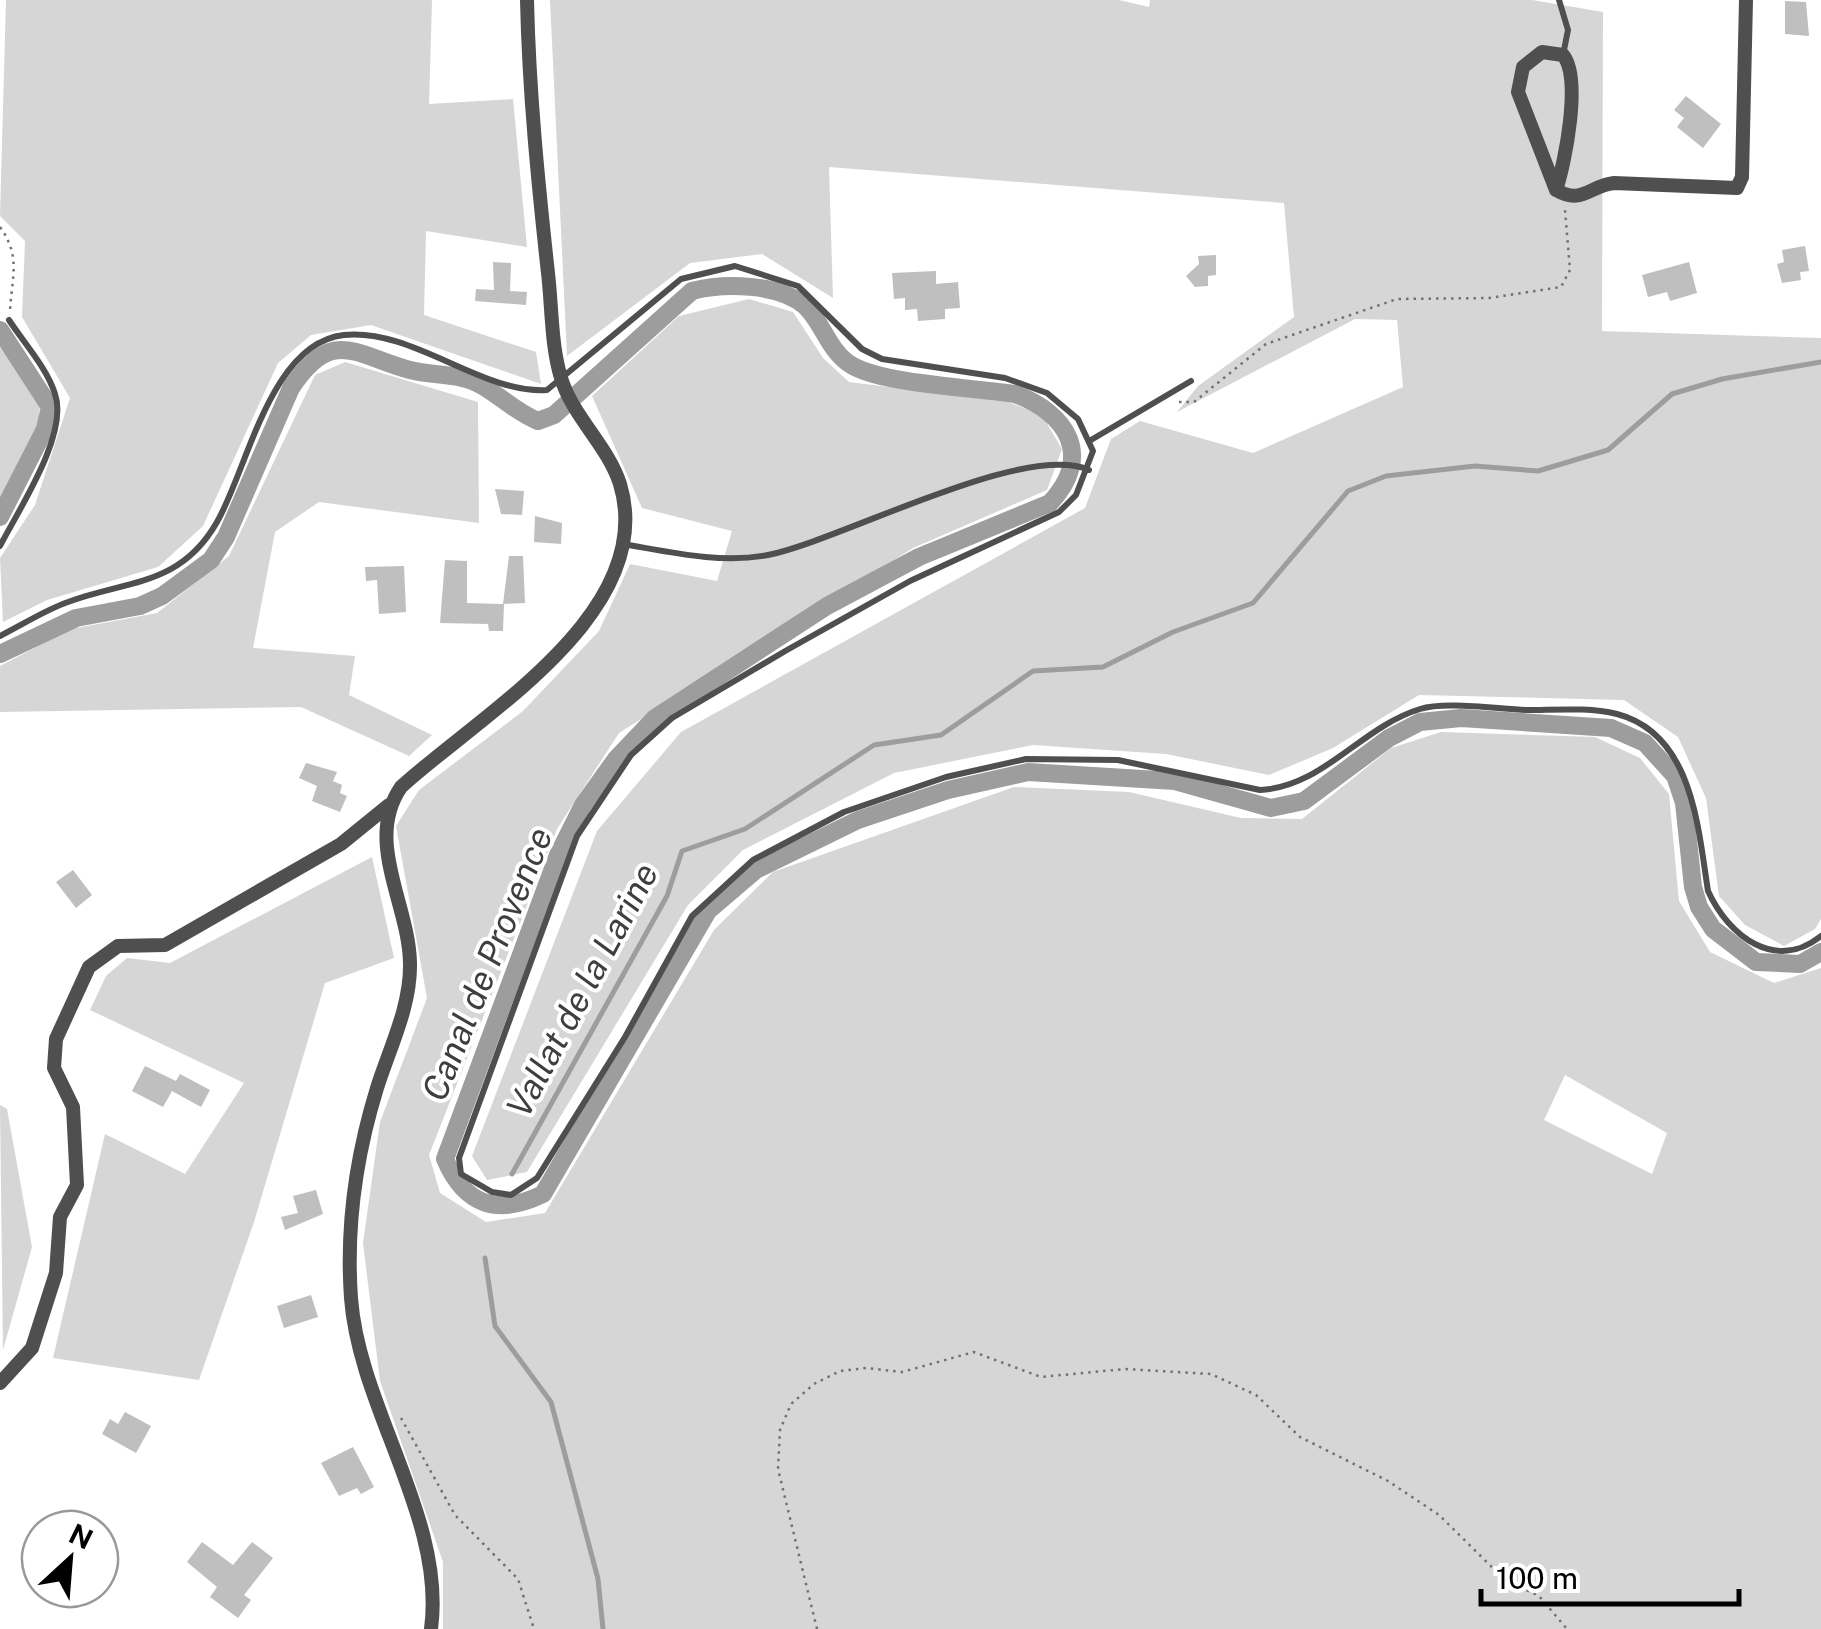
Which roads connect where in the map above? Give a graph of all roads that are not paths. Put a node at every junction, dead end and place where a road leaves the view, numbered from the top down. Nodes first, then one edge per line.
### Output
1 (527, 0) edge
2 (1559, 0) edge
3 (1746, 0) edge
4 (1562, 55) junction
5 (1562, 194) junction
6 (10, 320) road end
7 (561, 379) junction
8 (1190, 380) dead end
9 (1092, 440) junction
10 (1089, 470) junction
11 (620, 544) junction
12 (0, 546) edge
13 (0, 636) edge
14 (388, 805) junction
15 (1821, 936) edge
16 (0, 1383) edge
17 (431, 1629) edge

1 - 7 street
2 - 4 lane
3 - 5 street
4 - 5 street
4 - 5 street
6 - 12 lane
7 - 9 lane
7 - 11 street
7 - 13 lane
8 - 9 lane
9 - 10 lane
10 - 11 lane
10 - 15 lane
11 - 14 street
14 - 16 street
14 - 17 street

